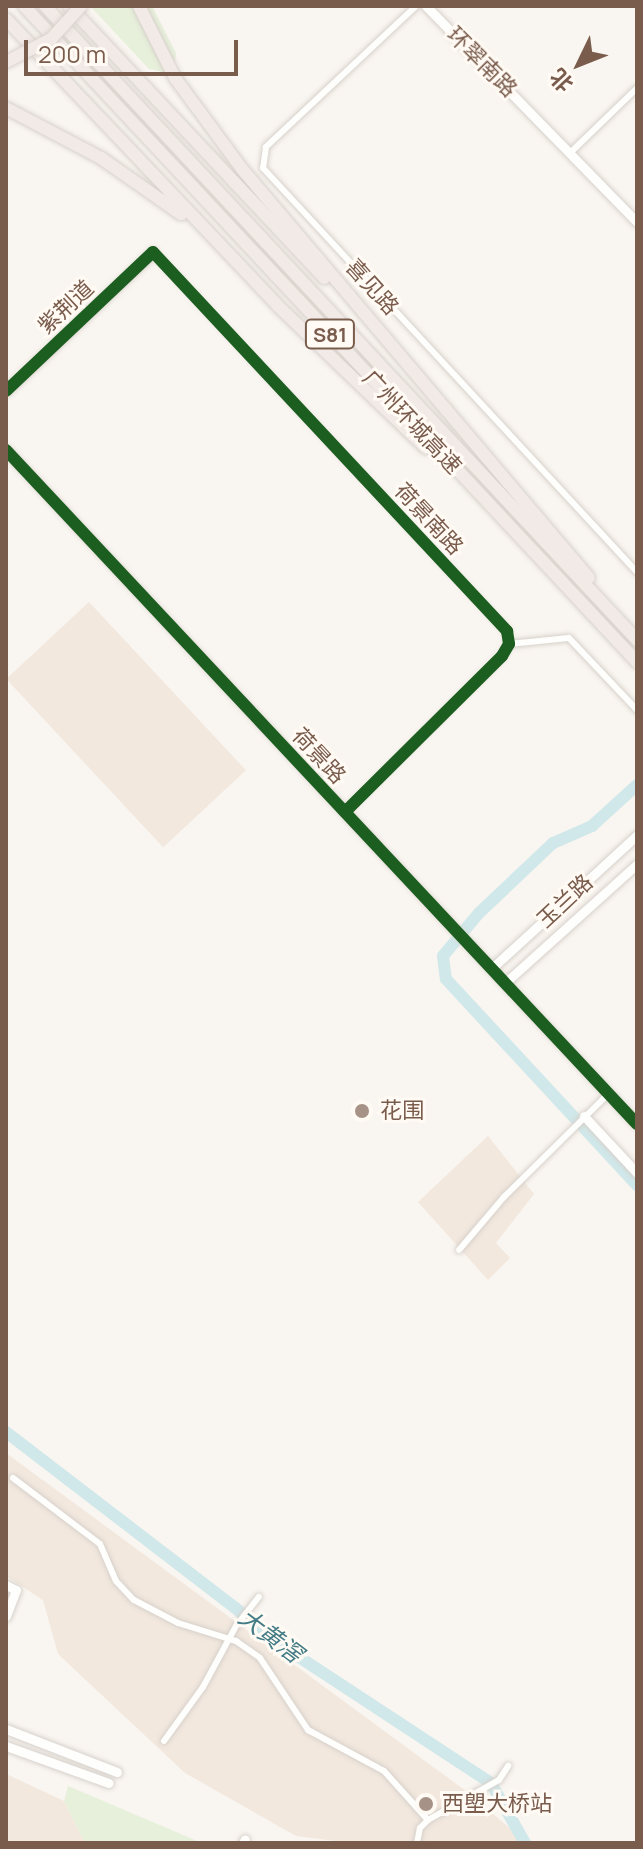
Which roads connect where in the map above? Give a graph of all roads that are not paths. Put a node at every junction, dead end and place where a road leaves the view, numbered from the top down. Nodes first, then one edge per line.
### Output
1 (24, 6) edge
2 (45, 6) edge
3 (69, 6) edge
4 (81, 6) edge
5 (139, 6) edge
6 (416, 6) edge
7 (426, 6) edge
8 (6, 19) edge
9 (6, 62) edge
10 (637, 88) edge
11 (6, 108) edge
12 (570, 153) junction
13 (637, 222) edge
14 (153, 252) joint
15 (234, 261) junction
16 (6, 391) edge
17 (443, 406) junction
18 (6, 450) edge
19 (637, 572) edge
20 (606, 630) junction
21 (637, 638) edge
22 (509, 644) junction
23 (637, 662) edge
24 (637, 710) edge
25 (345, 812) junction
26 (637, 835) edge
27 (637, 864) edge
28 (492, 968) junction
29 (506, 982) junction
30 (609, 1093) junction
31 (584, 1116) junction
32 (637, 1124) edge
33 (637, 1173) edge
34 (459, 1250) dead end
35 (13, 1478) dead end
36 (6, 1585) edge
37 (259, 1597) dead end
38 (6, 1616) edge
39 (229, 1638) junction
40 (6, 1729) edge
41 (164, 1741) dead end
42 (6, 1746) edge
43 (508, 1766) dead end
44 (117, 1772) dead end
45 (109, 1783) dead end
46 (428, 1820) junction
47 (417, 1843) edge

1 - 20 highway, 广州环城高速 / S81
2 - 21 highway, 广州环城高速 / S81
3 - 17 highway
4 - 9 highway, bridge
5 - 17 highway
6 - 19 street, 喜见路
7 - 12 street, 环翠南路
8 - 15 highway
10 - 12 street
11 - 15 highway
12 - 13 street, 环翠南路
14 - 16 street, 紫荆道
14 - 22 street, 荷景南路
15 - 20 highway
17 - 21 highway
18 - 25 street, 荷景路
20 - 23 highway, 广州环城高速 / S81
22 - 24 street
22 - 25 street
25 - 28 street, 荷景路
26 - 28 street, 玉兰路
27 - 29 street, 玉兰路
28 - 29 street, 荷景路
29 - 30 street, 荷景路
30 - 31 street
30 - 32 street, 荷景路
31 - 33 street
31 - 34 street
35 - 39 street
36 - 38 street
37 - 39 street
39 - 41 street
39 - 46 street
40 - 44 street
42 - 45 street
43 - 46 street
46 - 47 street

